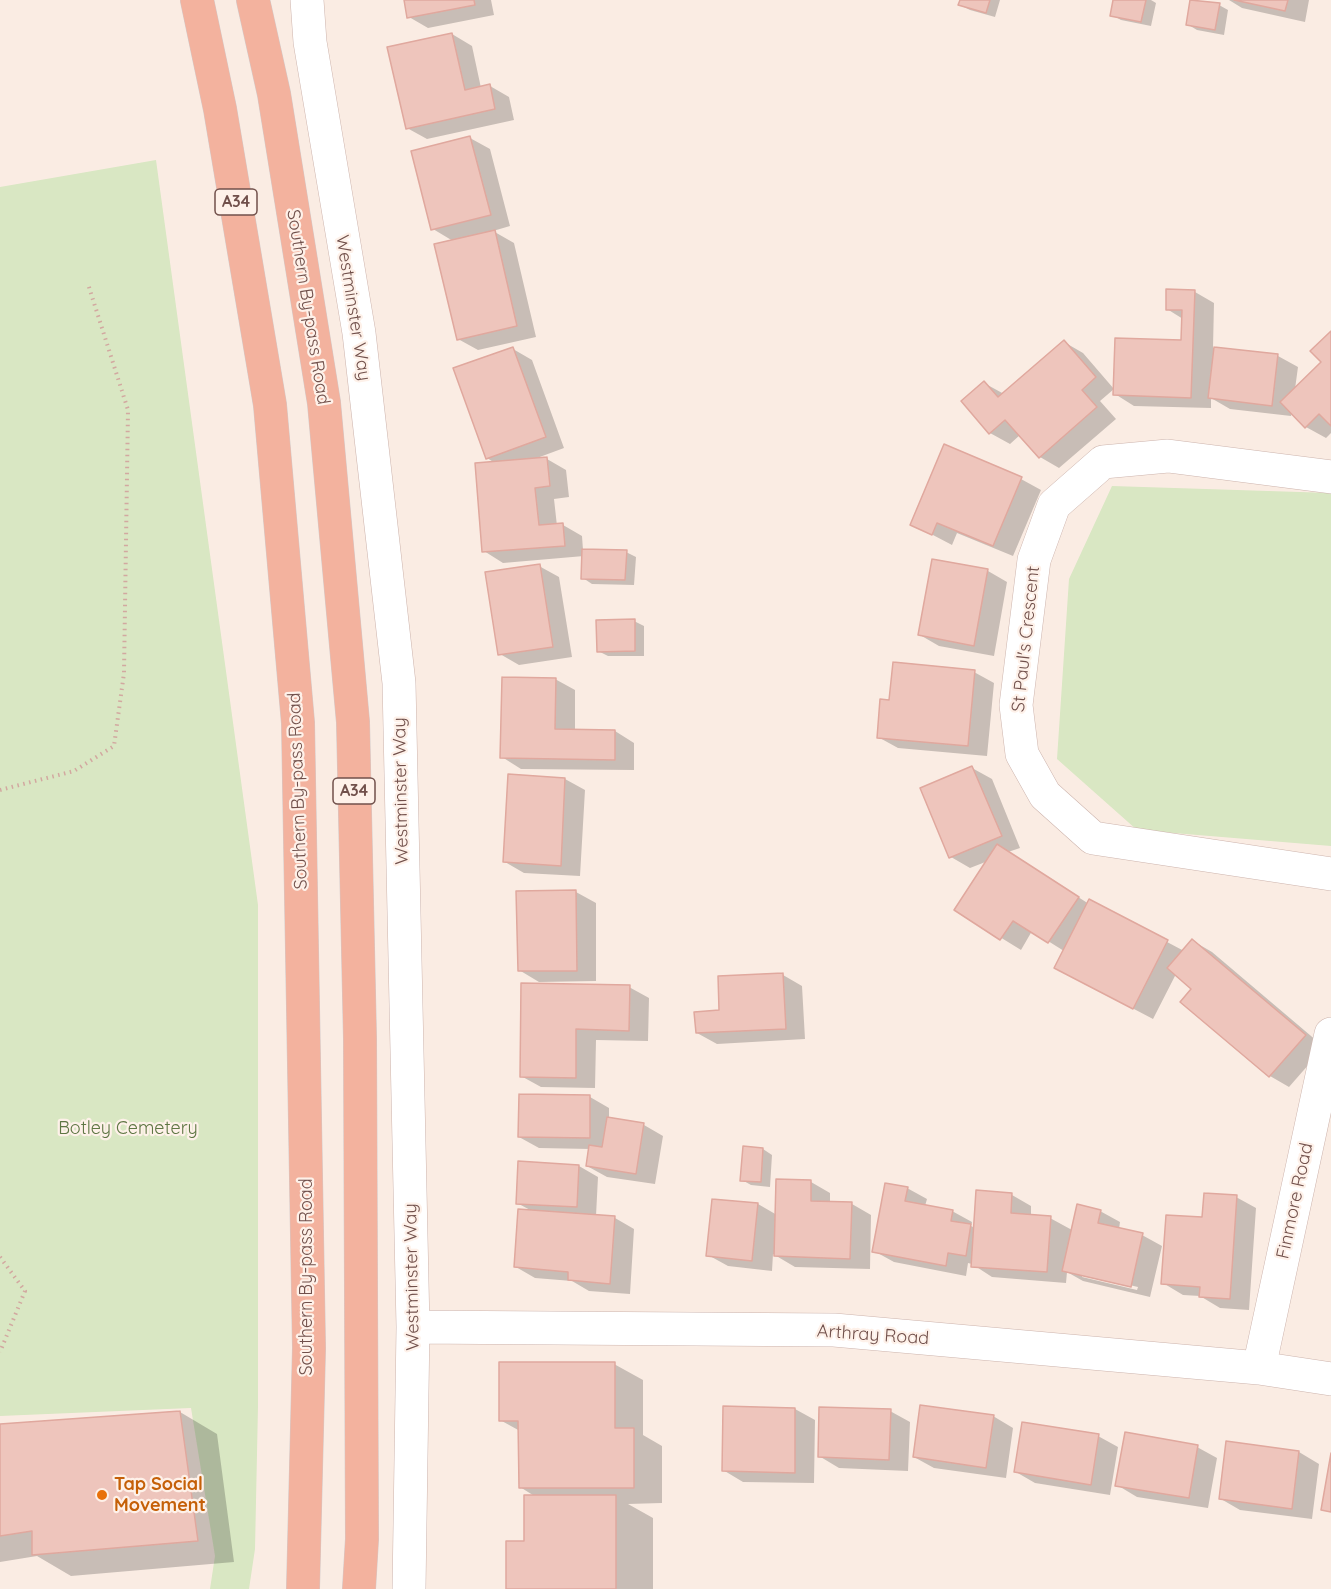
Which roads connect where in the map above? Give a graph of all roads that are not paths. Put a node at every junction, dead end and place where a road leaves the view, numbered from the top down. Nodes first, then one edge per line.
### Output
1 (197, 0) edge
2 (253, 0) edge
3 (307, 0) edge
4 (1331, 477) edge
5 (1331, 873) edge
6 (1331, 1034) edge
7 (413, 1327) junction
8 (1259, 1368) junction
9 (1331, 1379) edge
10 (303, 1589) edge
11 (360, 1589) edge
12 (409, 1589) edge

1 - 10 highway, Southern By-pass Road / A34
2 - 11 highway, Southern By-pass Road / A34
3 - 7 street, Westminster Way
4 - 5 street, St Paul's Crescent
6 - 8 street, Finmore Road
7 - 8 street, Arthray Road
7 - 12 street, Westminster Way
8 - 9 street, Arthray Road

